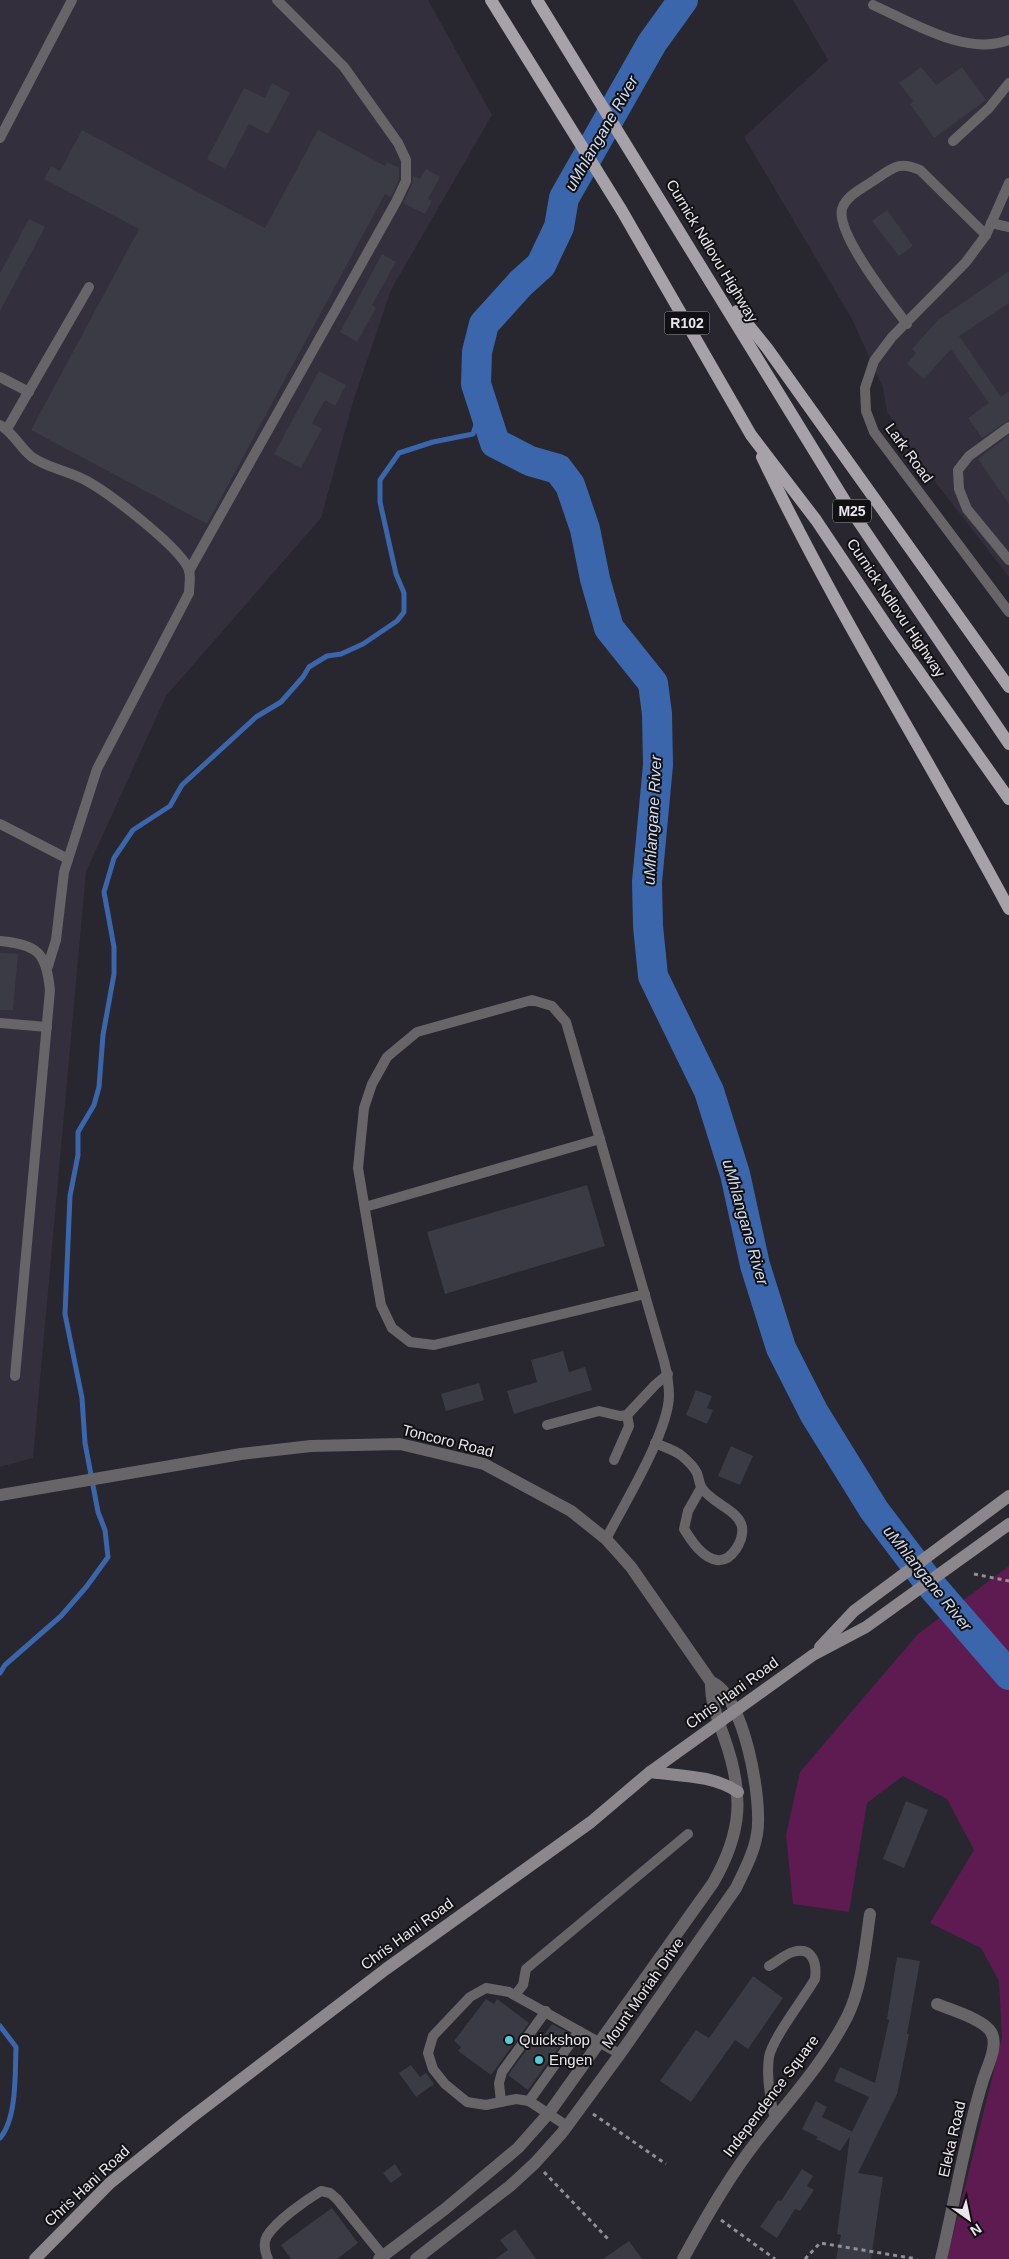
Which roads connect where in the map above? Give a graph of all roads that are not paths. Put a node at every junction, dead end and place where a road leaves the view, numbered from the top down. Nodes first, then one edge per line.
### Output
1 (72, 0) edge
2 (277, 0) edge
3 (492, 0) edge
4 (537, 0) edge
5 (872, 5) dead end
6 (1009, 40) edge
7 (1009, 83) edge
8 (0, 138) edge
9 (953, 142) dead end
10 (1009, 183) edge
11 (991, 223) junction
12 (1009, 227) edge
13 (986, 235) junction
14 (706, 272) junction
15 (89, 287) dead end
16 (907, 324) junction
17 (0, 377) edge
18 (29, 392) junction
19 (4, 427) edge
20 (1009, 427) edge
21 (751, 435) junction
22 (1009, 560) edge
23 (189, 571) junction
24 (1009, 612) edge
25 (1009, 687) edge
26 (1009, 744) edge
27 (1009, 799) edge
28 (0, 824) edge
29 (68, 859) junction
30 (1009, 909) edge
31 (0, 941) edge
32 (48, 966) junction
33 (0, 1023) edge
34 (47, 1027) junction
35 (600, 1138) junction
36 (365, 1207) junction
37 (645, 1294) junction
38 (668, 1374) junction
39 (14, 1376) dead end
40 (627, 1415) junction
41 (547, 1425) dead end
42 (655, 1443) junction
43 (614, 1460) dead end
44 (702, 1488) junction
45 (0, 1496) edge
46 (1009, 1496) edge
47 (1009, 1524) edge
48 (606, 1539) junction
49 (813, 1655) junction
50 (711, 1682) junction
51 (737, 1710) junction
52 (719, 1722) junction
53 (650, 1772) junction
54 (738, 1792) junction
55 (688, 1834) dead end
56 (870, 1914) dead end
57 (769, 1966) dead end
58 (515, 1995) junction
59 (937, 2004) dead end
60 (546, 2011) junction
61 (579, 2030) junction
62 (601, 2042) junction
63 (620, 2054) junction
64 (529, 2101) junction
65 (501, 2102) junction
66 (549, 2113) junction
67 (775, 2119) junction
68 (567, 2126) junction
69 (381, 2257) edge
70 (35, 2259) edge
71 (268, 2259) edge
72 (416, 2259) edge
73 (684, 2259) edge
74 (941, 2259) edge

1 - 8 lane
2 - 23 lane
3 - 21 main road, Curnick Ndlovu Highway / R102
4 - 14 main road, Curnick Ndlovu Highway
5 - 6 lane
7 - 9 lane
10 - 11 lane, Lark Road
11 - 12 lane
11 - 13 lane, Lark Road
13 - 16 lane, Lark Road
13 - 16 lane
14 - 25 main road
14 - 26 main road, Curnick Ndlovu Highway / M25
15 - 18 lane
16 - 24 lane, Lark Road
17 - 18 lane
18 - 19 lane
19 - 23 lane
20 - 22 lane
21 - 27 main road, Curnick Ndlovu Highway / M25
21 - 30 main road
23 - 29 lane
28 - 29 lane
29 - 32 lane
31 - 32 lane
32 - 34 lane
33 - 34 lane
34 - 39 lane
35 - 36 lane
35 - 36 lane
35 - 37 lane
36 - 37 lane
37 - 38 lane
38 - 40 lane
38 - 42 lane
40 - 41 lane
40 - 43 lane
42 - 44 lane
42 - 48 lane
44 - 44 lane
45 - 48 street, Toncoro Road
46 - 49 main road, Chris Hani Road
47 - 49 main road, Chris Hani Road
48 - 50 street, Toncoro Road
49 - 51 main road, Chris Hani Road
50 - 51 street, Toncoro Road
50 - 52 street, Toncoro Road
51 - 52 main road, Chris Hani Road
51 - 63 street, Mount Moriah Drive
52 - 53 main road, Chris Hani Road
52 - 54 street, Mount Moriah Drive
53 - 54 main road
53 - 70 main road, Chris Hani Road
54 - 62 street, Mount Moriah Drive
55 - 58 lane
56 - 67 street, Independence Square
57 - 67 lane
58 - 60 lane
58 - 65 lane
59 - 74 street, Eleka Road
60 - 61 lane
60 - 65 lane
61 - 62 lane
61 - 64 lane
62 - 63 lane
62 - 66 street, Mount Moriah Drive
63 - 68 street, Mount Moriah Drive
64 - 65 lane
64 - 66 lane
66 - 68 lane
66 - 69 street, Mount Moriah Drive
67 - 73 street, Independence Square
68 - 72 street, Mount Moriah Drive
69 - 71 lane

